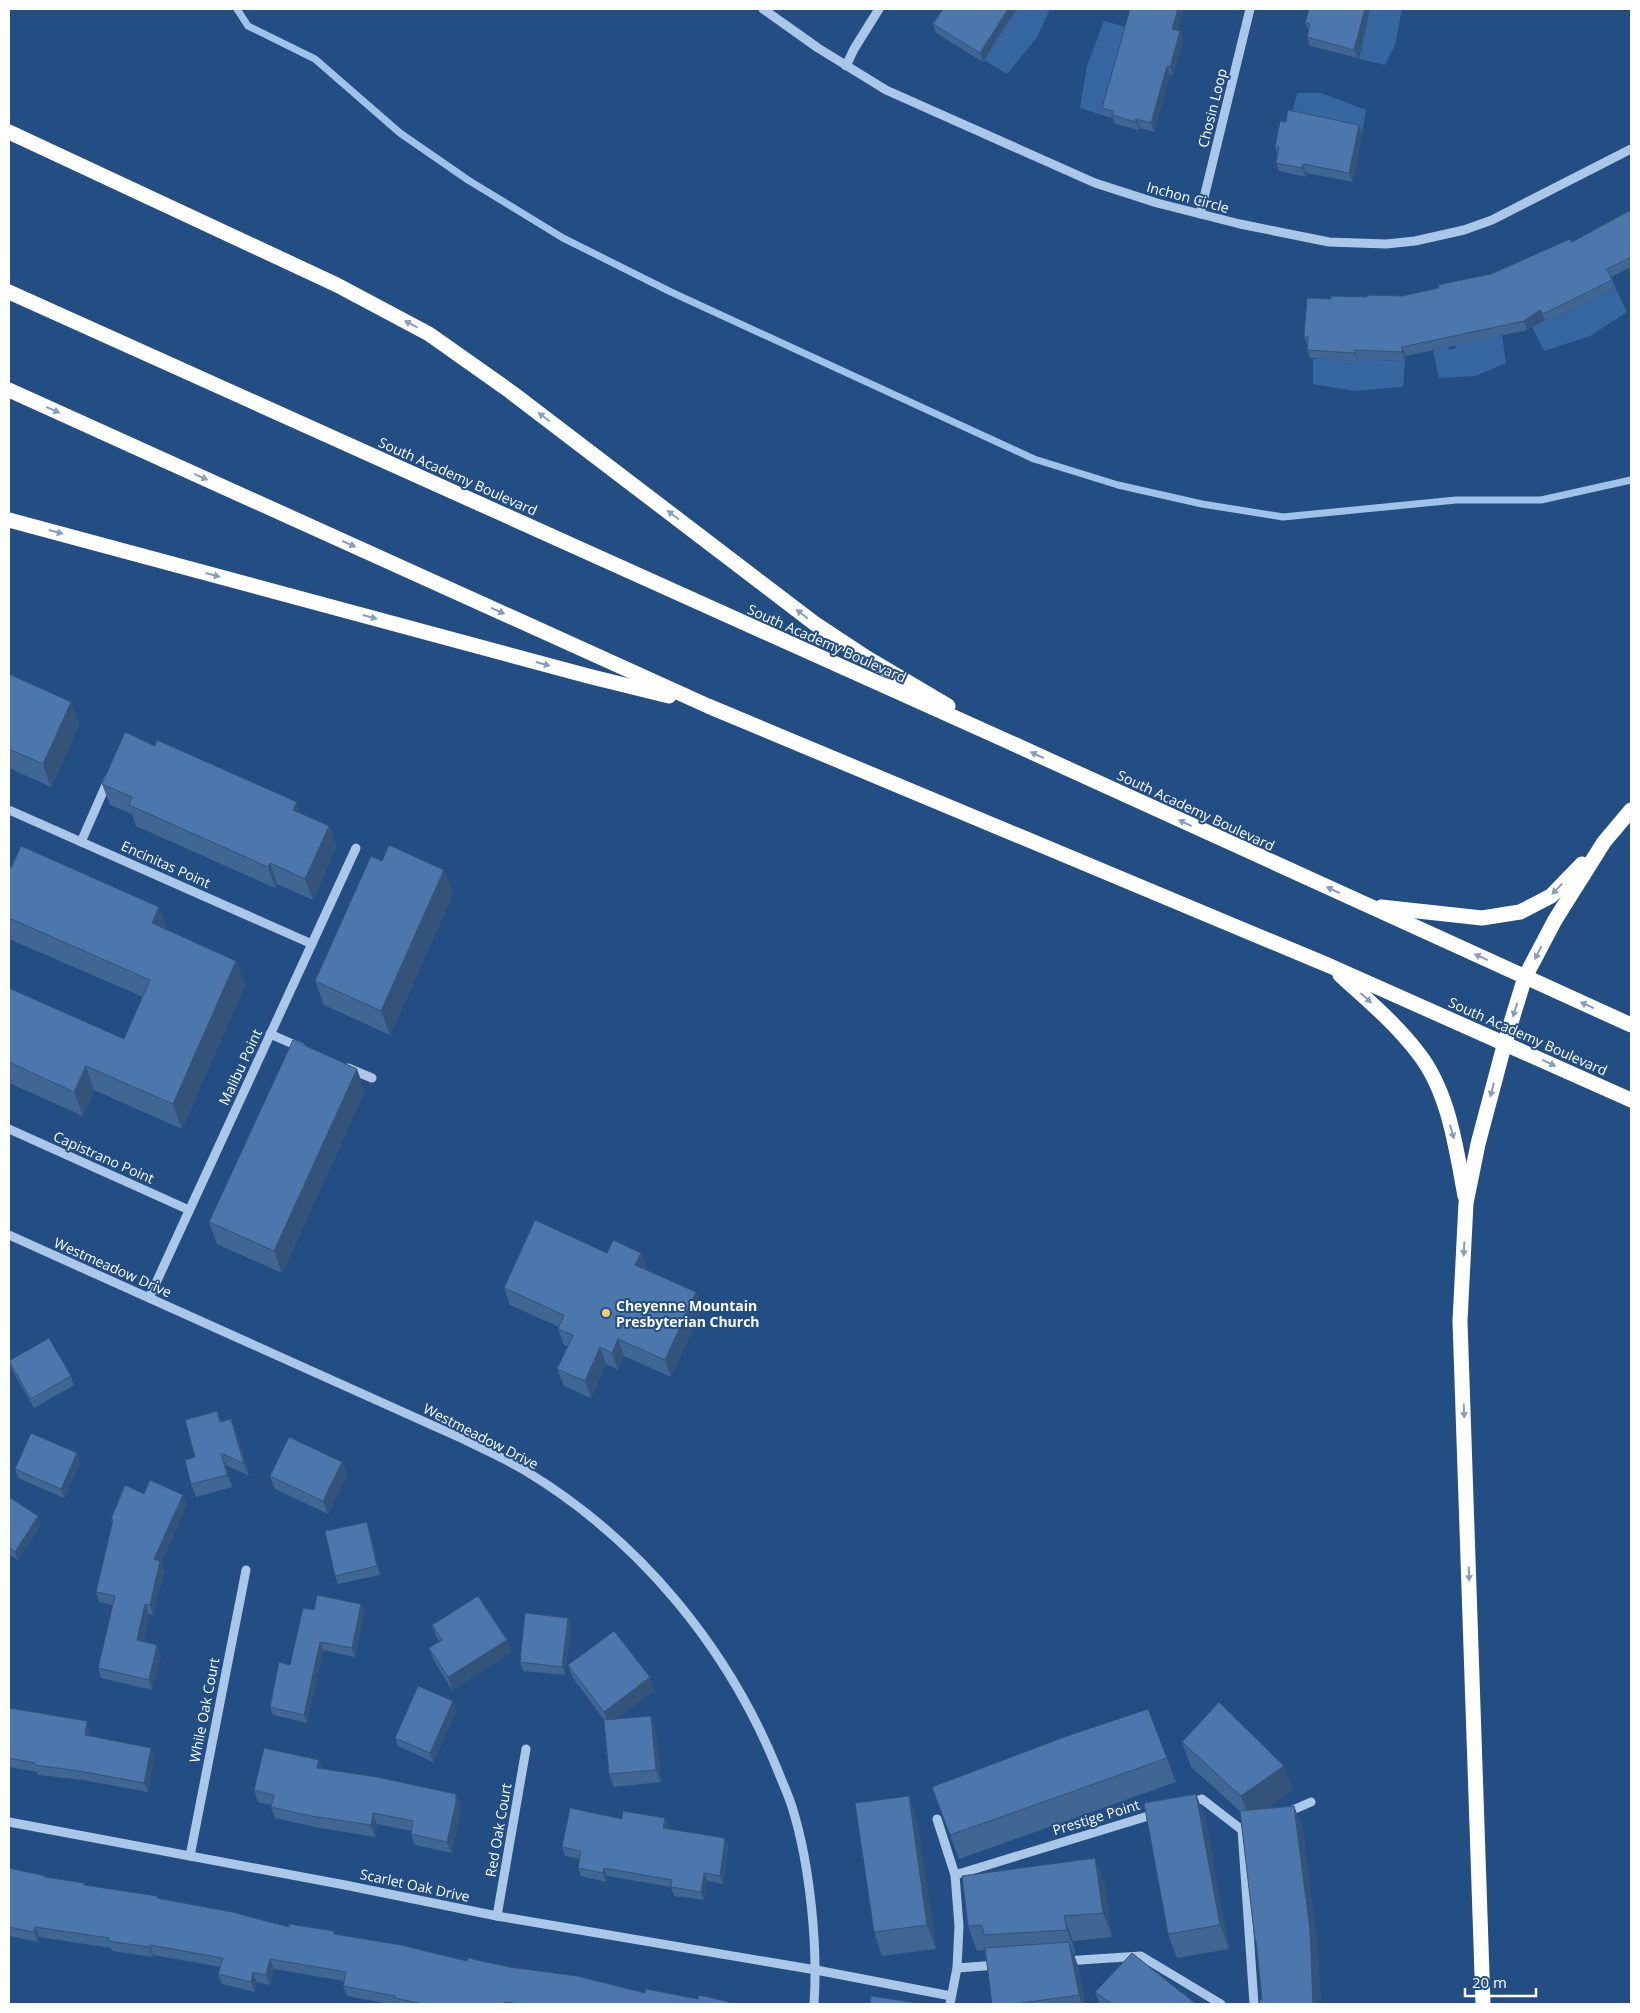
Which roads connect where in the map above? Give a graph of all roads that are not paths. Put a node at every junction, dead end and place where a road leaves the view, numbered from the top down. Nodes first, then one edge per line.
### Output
1 (763, 9) edge
2 (879, 9) edge
3 (1250, 9) edge
4 (846, 66) junction
5 (9, 132) edge
6 (1631, 149) edge
7 (1200, 214) junction
8 (9, 292) edge
9 (9, 390) edge
10 (9, 520) edge
11 (708, 706) junction
12 (1007, 741) junction
13 (112, 772) edge
14 (9, 810) edge
15 (1631, 810) edge
16 (81, 842) junction
17 (1604, 842) junction
18 (356, 848) dead end
19 (1365, 905) junction
20 (312, 944) junction
21 (1330, 966) junction
22 (1525, 977) junction
23 (1631, 1026) edge
24 (270, 1034) junction
25 (1505, 1042) junction
26 (313, 1052) edge
27 (338, 1064) edge
28 (372, 1078) dead end
29 (1631, 1100) edge
30 (9, 1129) edge
31 (1466, 1203) junction
32 (189, 1210) junction
33 (9, 1235) edge
34 (148, 1298) junction
35 (246, 1570) dead end
36 (526, 1748) dead end
37 (1311, 1802) dead end
38 (1183, 1805) edge
39 (1164, 1811) edge
40 (1276, 1816) edge
41 (938, 1819) edge
42 (9, 1822) edge
43 (190, 1856) junction
44 (955, 1875) junction
45 (497, 1916) junction
46 (1054, 1962) edge
47 (1005, 1964) edge
48 (957, 1968) junction
49 (816, 1970) junction
50 (951, 2000) edge
51 (814, 2004) edge
52 (1221, 2004) edge
53 (1254, 2004) edge
54 (1483, 2004) edge

1 - 4 street, Inchon Circle
2 - 4 street
3 - 7 street, Chosin Loop
4 - 7 street, Inchon Circle
12 -> 5 highway
6 - 7 street, Inchon Circle
8 - 12 highway, South Academy Boulevard
9 -> 11 highway, South Academy Boulevard
10 -> 11 highway
11 - 21 highway, South Academy Boulevard
19 -> 12 highway, South Academy Boulevard
13 - 16 street
14 - 16 street, Encinitas Point
15 - 17 highway
16 - 20 street, Encinitas Point
17 -> 19 highway
17 -> 22 highway
18 - 20 street, Malibu Point
22 -> 19 highway, South Academy Boulevard
20 - 24 street, Malibu Point
21 - 25 highway, South Academy Boulevard
21 -> 31 highway
23 -> 22 highway, South Academy Boulevard
22 -> 25 highway
24 - 26 street
24 - 32 street, Malibu Point
25 -> 29 highway, South Academy Boulevard
25 -> 31 highway
27 - 28 street
30 - 32 street, Capistrano Point
31 -> 54 highway
32 - 34 street, Malibu Point
33 - 34 street, Westmeadow Drive
34 - 49 street, Westmeadow Drive
35 - 43 street, While Oak Court
36 - 45 street, Red Oak Court
37 - 40 street
38 - 53 street
39 - 44 street, Prestige Point
41 - 44 street
42 - 43 street, Scarlet Oak Drive
43 - 45 street, Scarlet Oak Drive
44 - 48 street
45 - 49 street, Scarlet Oak Drive
46 - 52 street
47 - 48 street
48 - 50 street
49 - 50 street
49 - 51 street, Westmeadow Drive

